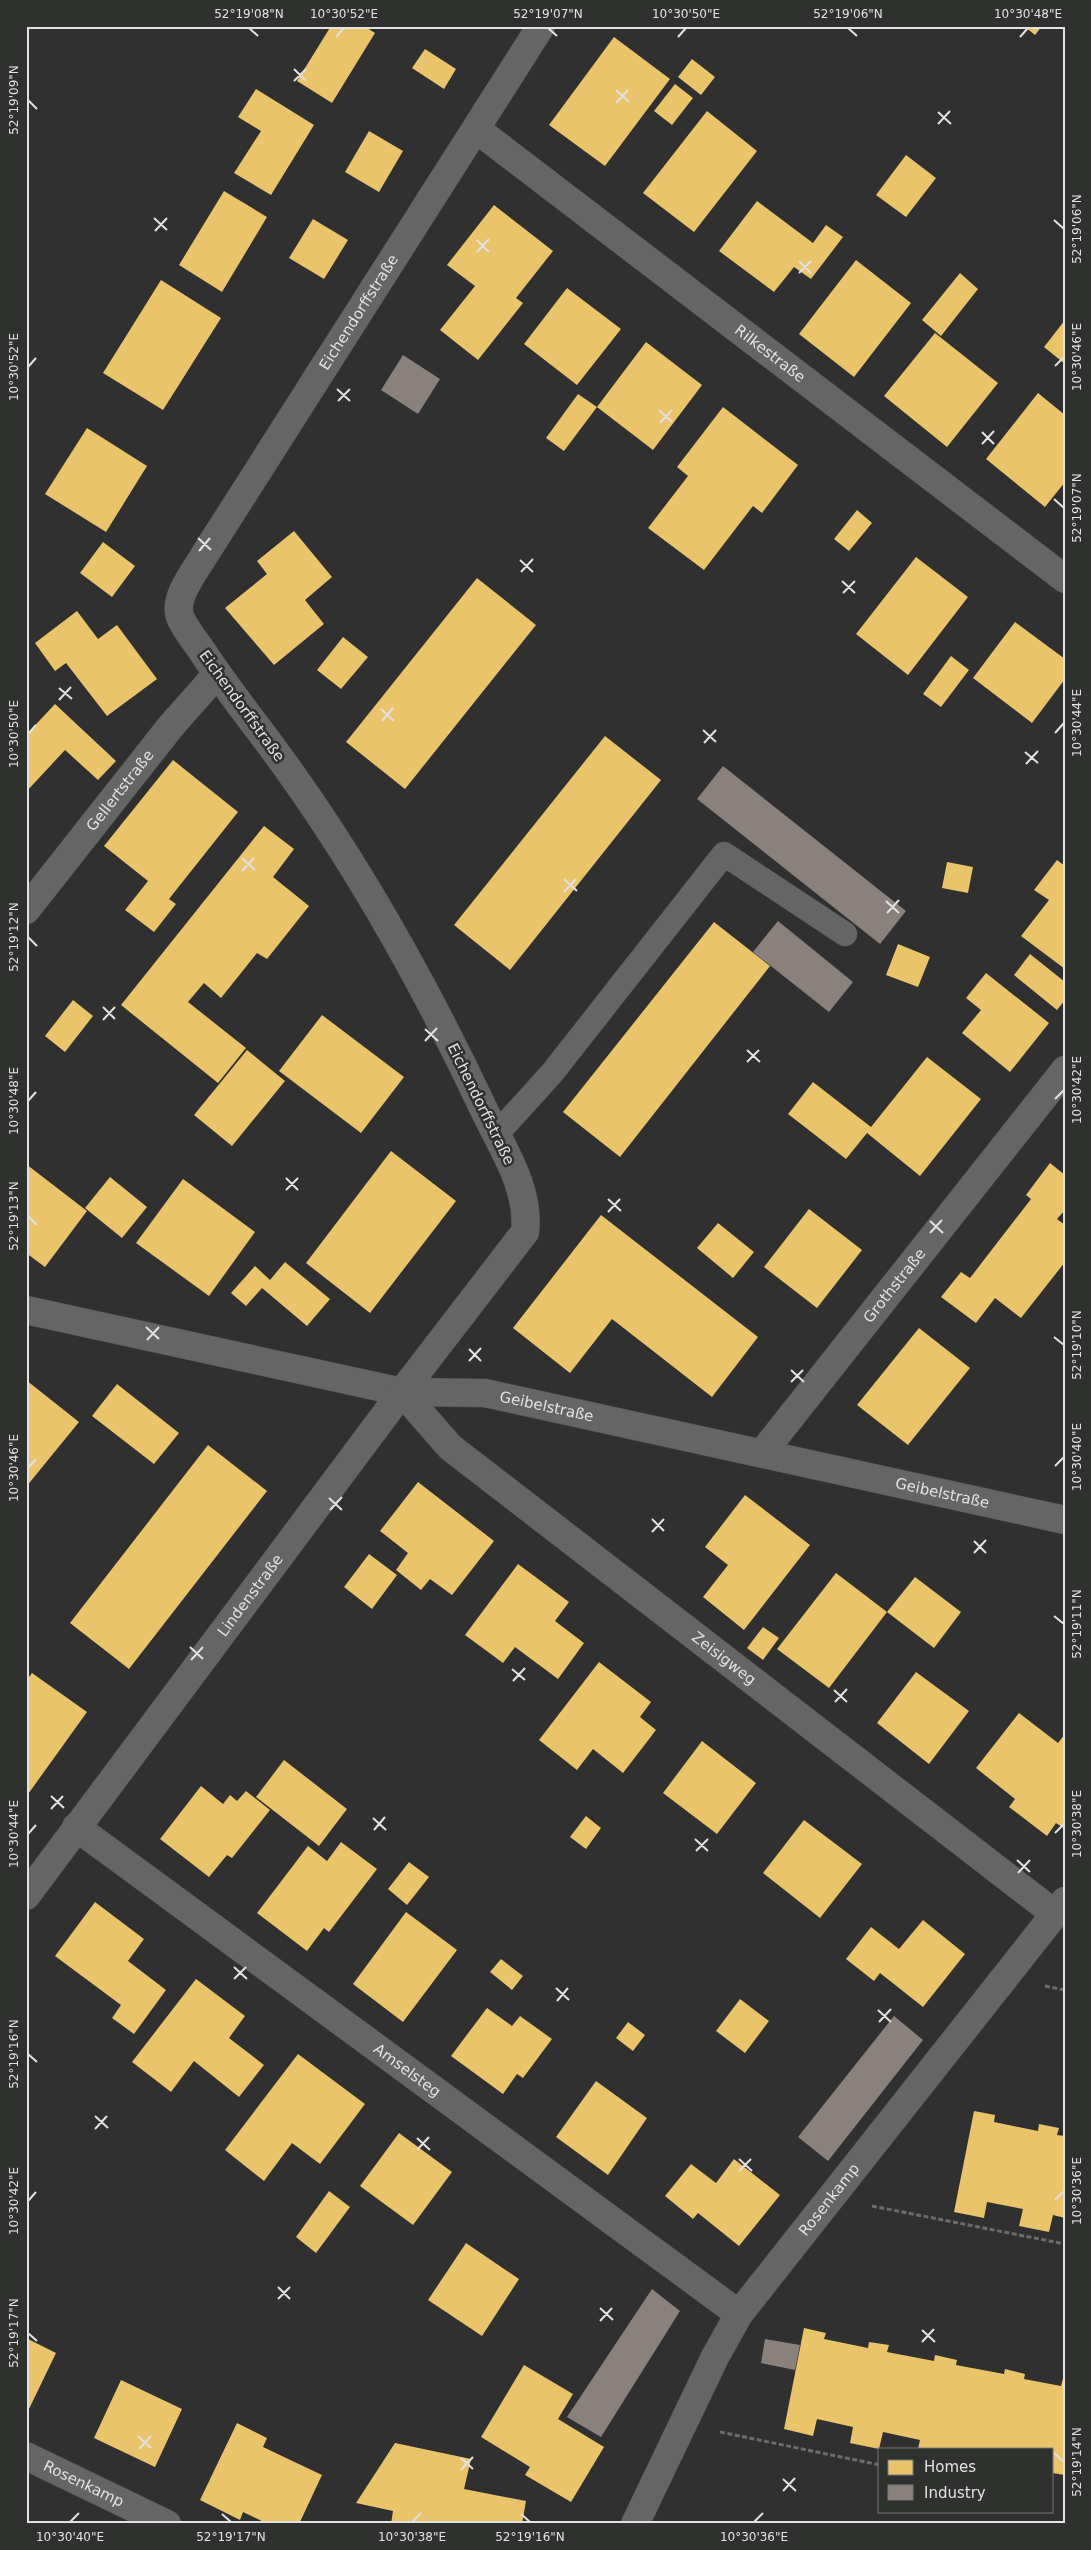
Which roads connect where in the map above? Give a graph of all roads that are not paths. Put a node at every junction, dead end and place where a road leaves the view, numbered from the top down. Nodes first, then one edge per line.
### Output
1 (541, 26) edge
2 (476, 129) junction
3 (1065, 579) edge
4 (217, 674) junction
5 (26, 910) edge
6 (845, 934) dead end
7 (1065, 1070) edge
8 (496, 1135) junction
9 (26, 1310) edge
10 (402, 1392) junction
11 (763, 1452) junction
12 (1065, 1520) edge
13 (76, 1827) junction
14 (26, 1896) edge
15 (1060, 1908) edge
16 (739, 2314) junction
17 (26, 2456) edge
18 (167, 2524) edge
19 (635, 2524) edge

1 - 2 street, Eichendorffstraße
2 - 3 street, Rilkestraße
2 - 4 street, Eichendorffstraße
4 - 5 street, Gellertstraße
4 - 8 street, Eichendorffstraße
6 - 8 lane
7 - 11 street, Grothstraße
8 - 10 street, Eichendorffstraße
9 - 10 street, Geibelstraße
10 - 11 street, Geibelstraße
10 - 13 street, Lindenstraße
10 - 15 street, Zeisigweg
11 - 12 street, Geibelstraße
13 - 14 street, Lindenstraße
13 - 16 street, Amselsteg
15 - 16 street, Rosenkamp
16 - 19 street, Rosenkamp
17 - 18 street, Rosenkamp

